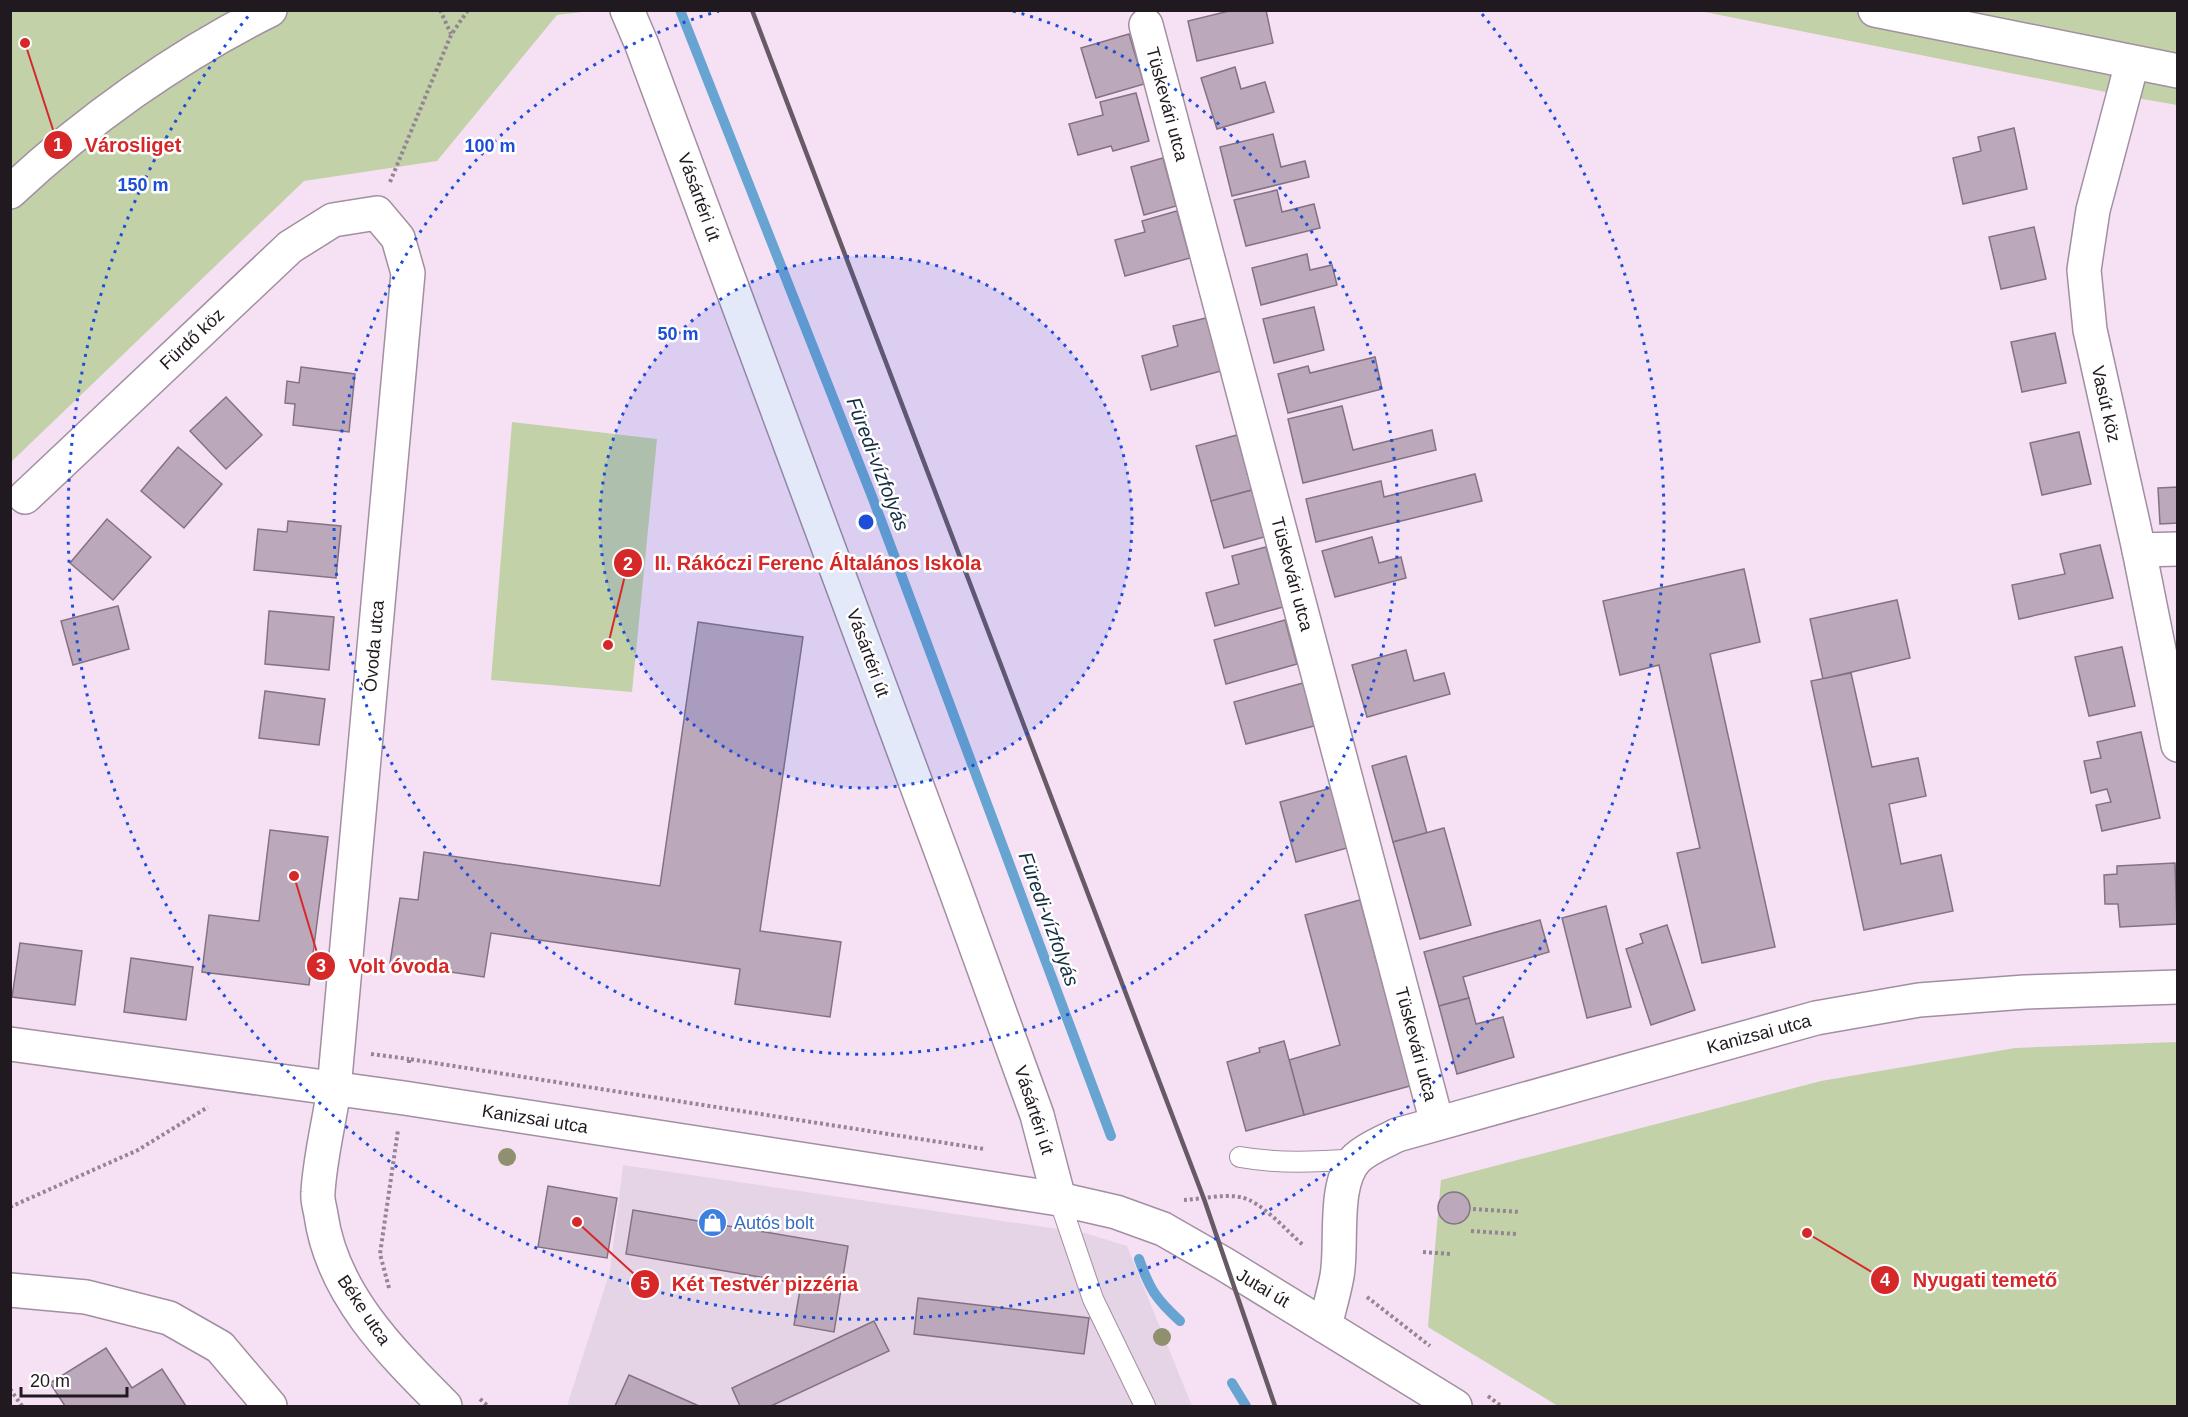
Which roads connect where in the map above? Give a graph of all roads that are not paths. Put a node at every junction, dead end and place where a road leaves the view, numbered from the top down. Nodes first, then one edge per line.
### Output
1 (270, 10) edge
2 (627, 10) edge
3 (1875, 10) edge
4 (1146, 25) dead end
5 (2132, 63) junction
6 (2178, 71) edge
7 (10, 192) edge
8 (376, 213) joint
9 (25, 497) dead end
10 (2178, 549) edge
11 (2139, 550) junction
12 (2178, 745) edge
13 (2178, 987) edge
14 (10, 1044) edge
15 (334, 1089) junction
16 (1437, 1123) junction
17 (1240, 1157) dead end
18 (1356, 1159) junction
19 (1059, 1199) junction
20 (10, 1290) edge
21 (1325, 1326) junction
22 (270, 1407) edge
23 (445, 1407) edge
24 (1145, 1407) edge
25 (1455, 1407) edge

1 - 7 street
2 - 19 street, Vásártéri út
3 - 5 street
4 - 16 street, Tüskevári utca
5 - 6 street
5 - 11 street, Vasút köz
8 - 9 street, Fürdő köz
8 - 15 street, Óvoda utca
10 - 11 street
11 - 12 street, Vasút köz
13 - 16 street, Kanizsai utca
14 - 15 street, Kanizsai utca
15 - 19 street, Kanizsai utca
15 - 23 street, Béke utca
16 - 18 street, Kanizsai utca
17 - 18 lane, Kanizsai utca
18 - 21 street
19 - 21 street, Jutai út
19 - 24 lane
20 - 22 street
21 - 25 street, Jutai út

